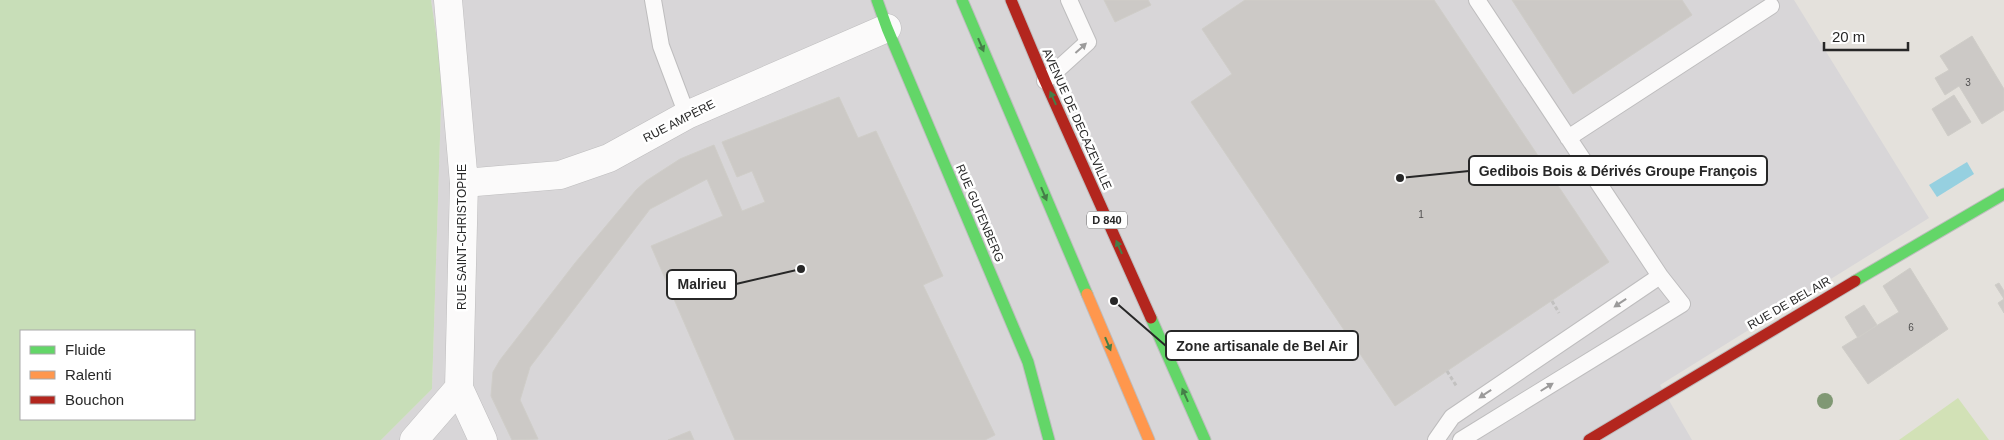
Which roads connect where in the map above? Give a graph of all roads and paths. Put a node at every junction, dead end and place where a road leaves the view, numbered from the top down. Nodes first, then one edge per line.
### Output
1 (448, 0) edge
2 (653, 0) edge
3 (877, 0) edge
4 (962, 0) edge
5 (1011, 0) edge
6 (1069, 0) edge
7 (1477, 0) edge
8 (1771, 6) dead end
9 (887, 28) junction
10 (1045, 81) junction
11 (687, 115) junction
12 (1568, 138) junction
13 (464, 183) junction
14 (2004, 194) edge
15 (1660, 276) junction
16 (1552, 301) dead end
17 (1559, 313) dead end
18 (1447, 371) dead end
19 (459, 388) junction
20 (1458, 388) dead end
21 (414, 440) edge
22 (483, 440) edge
23 (1049, 440) edge
24 (1149, 440) edge
25 (1205, 440) edge
26 (1436, 440) edge
27 (1461, 440) edge
28 (1589, 440) edge

1 - 13 street, RUE SAINT-CHRISTOPHE
2 - 11 lane
3 - 9 main road, RUE GUTENBERG
4 -> 24 main road
5 - 10 main road, AVENUE DE DECAZEVILLE / D 840
10 -> 6 lane
7 - 12 lane
8 - 12 lane
9 - 11 street, RUE AMPÈRE
9 - 23 main road, RUE GUTENBERG
25 -> 10 main road, AVENUE DE DECAZEVILLE / D 840
11 - 13 street, RUE AMPÈRE
12 - 15 lane
13 - 19 street, RUE SAINT-CHRISTOPHE
14 - 28 main road, RUE DE BEL AIR
15 -> 26 lane
27 -> 15 lane
16 - 17 path
18 - 20 path
19 - 21 street
19 - 22 street, RUE SAINT-CHRISTOPHE

